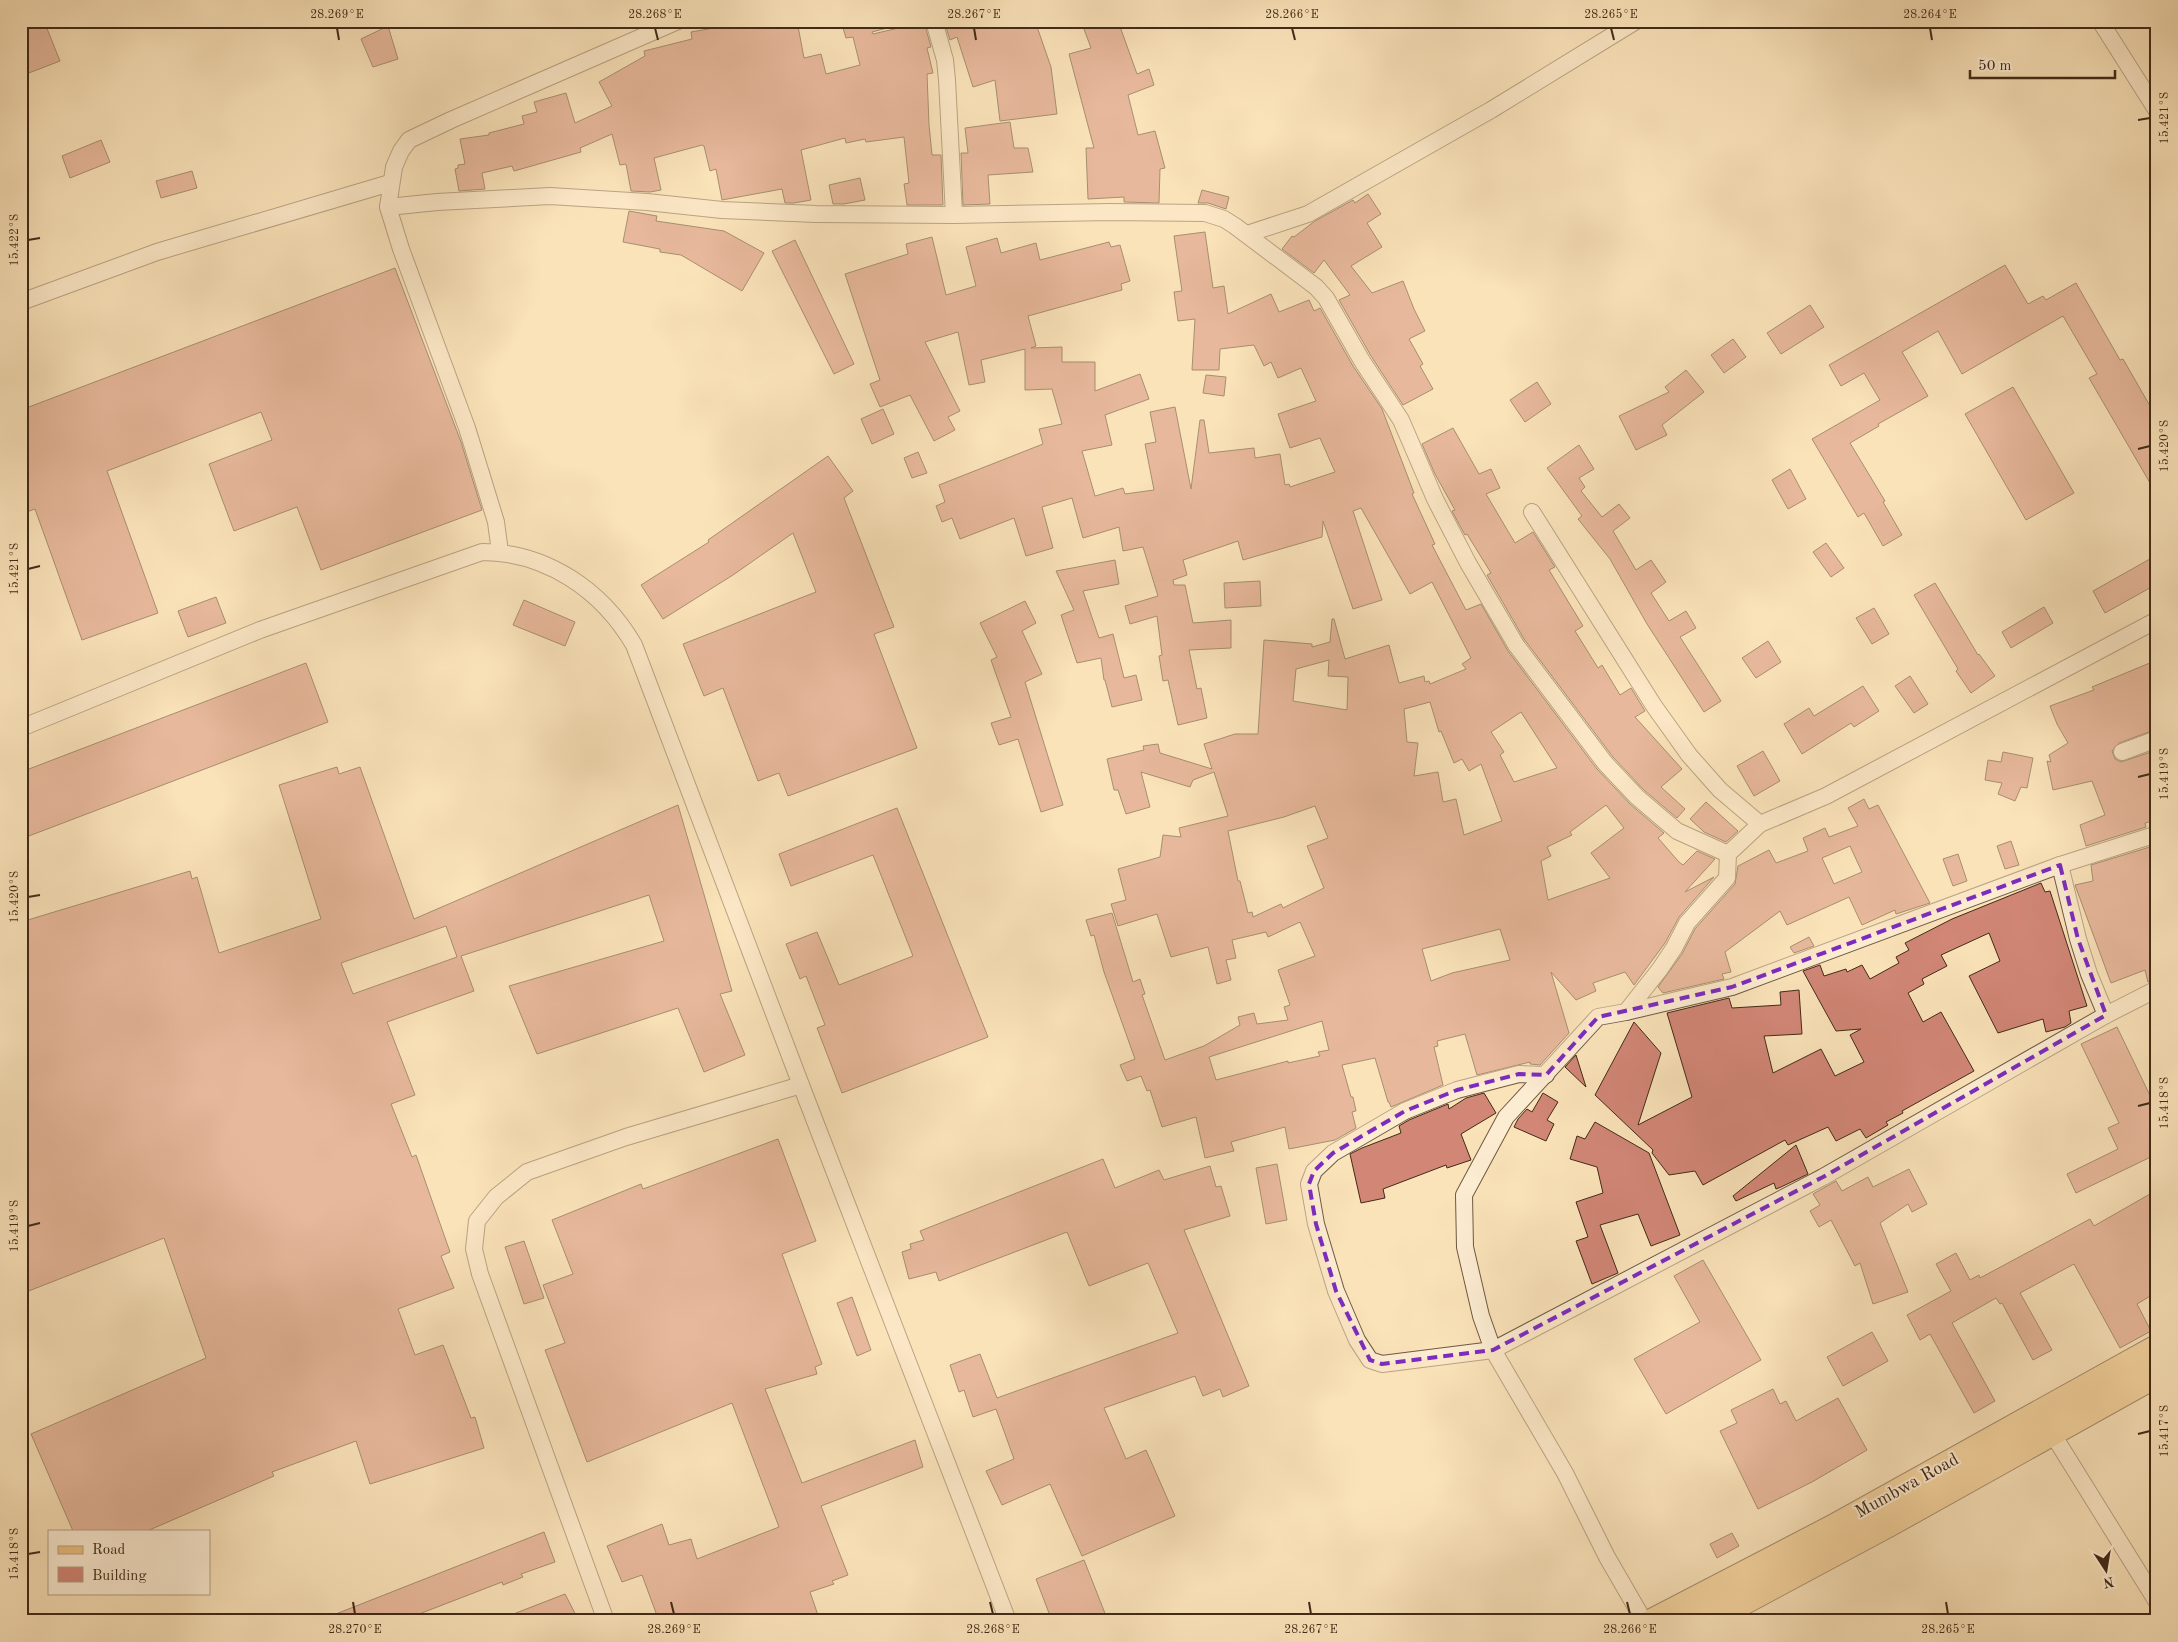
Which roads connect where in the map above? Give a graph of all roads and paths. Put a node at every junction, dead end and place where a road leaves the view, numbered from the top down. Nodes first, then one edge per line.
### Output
1 (678, 21) edge
2 (934, 21) edge
3 (1636, 21) edge
4 (2100, 21) edge
5 (2157, 111) edge
6 (390, 183) junction
7 (388, 207) junction
8 (954, 215) junction
9 (1247, 234) junction
10 (21, 302) edge
11 (1532, 512) dead end
12 (500, 552) junction
13 (2157, 620) edge
14 (21, 728) edge
15 (2157, 739) edge
16 (2122, 752) dead end
17 (1760, 824) junction
18 (2157, 834) edge
19 (1728, 854) junction
20 (2060, 865) junction
21 (2157, 989) edge
22 (1626, 1012) junction
23 (2106, 1015) junction
24 (1546, 1075) junction
25 (801, 1085) junction
26 (2157, 1348) edge
27 (1494, 1350) junction
28 (2157, 1374) edge
29 (2046, 1422) junction
30 (2157, 1602) edge
31 (606, 1621) edge
32 (1008, 1621) edge
33 (1644, 1621) edge
34 (1654, 1621) edge
35 (1707, 1621) edge

1 - 6 street
2 - 8 street
3 - 9 street
4 - 5 street
6 - 7 street
6 - 10 street
7 - 8 street
7 - 12 street
8 - 9 street
9 - 19 street
11 - 17 street
12 - 14 street
12 - 25 street
13 - 17 street
15 - 16 street
17 - 19 street
18 - 20 street
19 - 22 street
20 - 22 street
20 - 23 street
21 - 23 street
22 - 24 street
23 - 27 street
24 - 27 street
24 - 27 street
25 - 31 street
25 - 32 street
26 - 29 main road, Mumbwa Road
27 - 33 street
28 - 29 main road, Mumbwa Road
29 - 30 street
29 - 34 main road, Mumbwa Road
29 - 35 main road, Mumbwa Road

